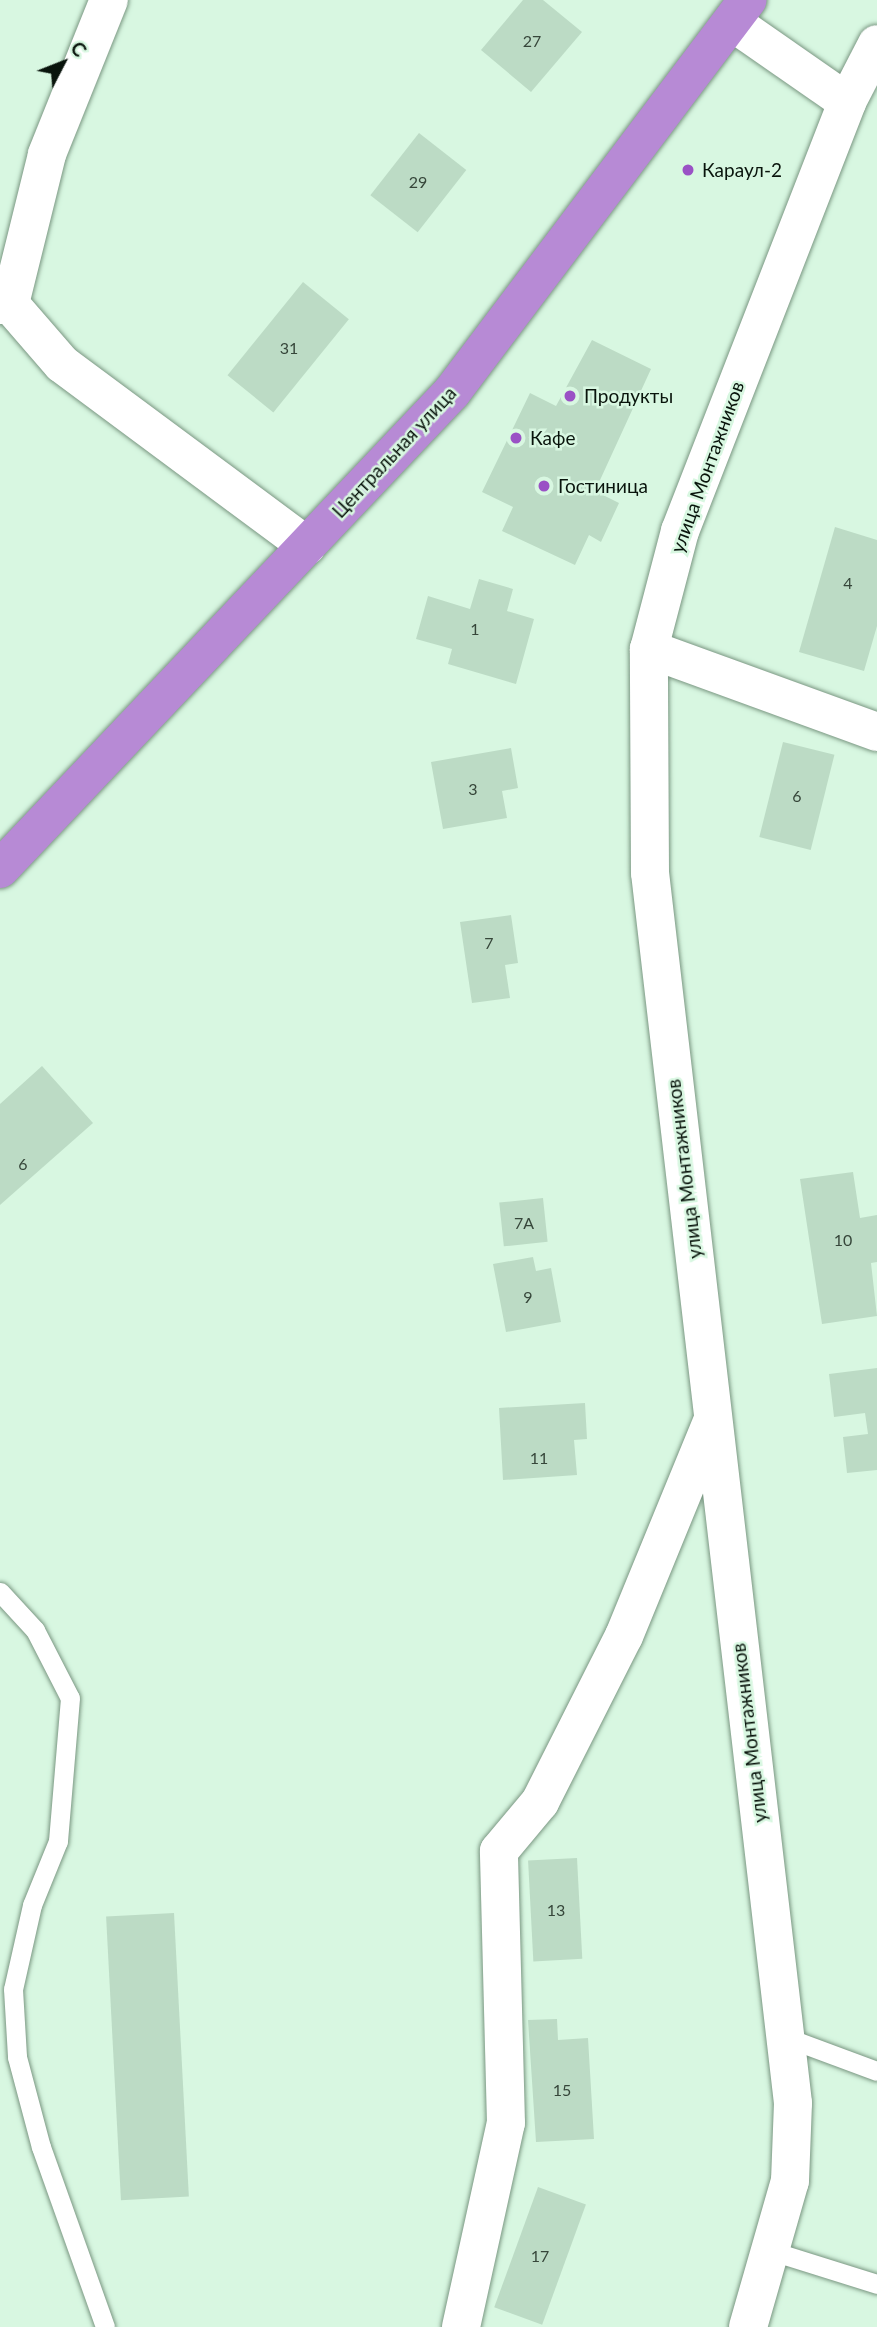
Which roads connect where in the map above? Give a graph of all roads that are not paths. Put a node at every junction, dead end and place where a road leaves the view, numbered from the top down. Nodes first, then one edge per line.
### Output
1 (109, 0) edge
2 (739, 11) edge
3 (877, 44) edge
4 (847, 102) junction
5 (3, 311) edge
6 (307, 546) junction
7 (649, 649) junction
8 (877, 732) edge
9 (0, 869) edge
10 (713, 1419) junction
11 (0, 1592) edge
12 (785, 2037) junction
13 (877, 2071) edge
14 (775, 2252) junction
15 (877, 2284) edge
16 (105, 2327) edge
17 (461, 2327) edge
18 (748, 2327) edge

1 - 5 street
2 - 4 street
2 - 6 highway, Центральная улица
3 - 4 street, улица Монтажников
4 - 7 street, улица Монтажников
5 - 6 street
6 - 9 highway, Центральная улица
7 - 8 street
7 - 10 street, улица Монтажников
10 - 12 street, улица Монтажников
10 - 17 street
11 - 16 lane
12 - 13 lane
12 - 14 street, улица Монтажников
14 - 15 lane
14 - 18 street, улица Монтажников

